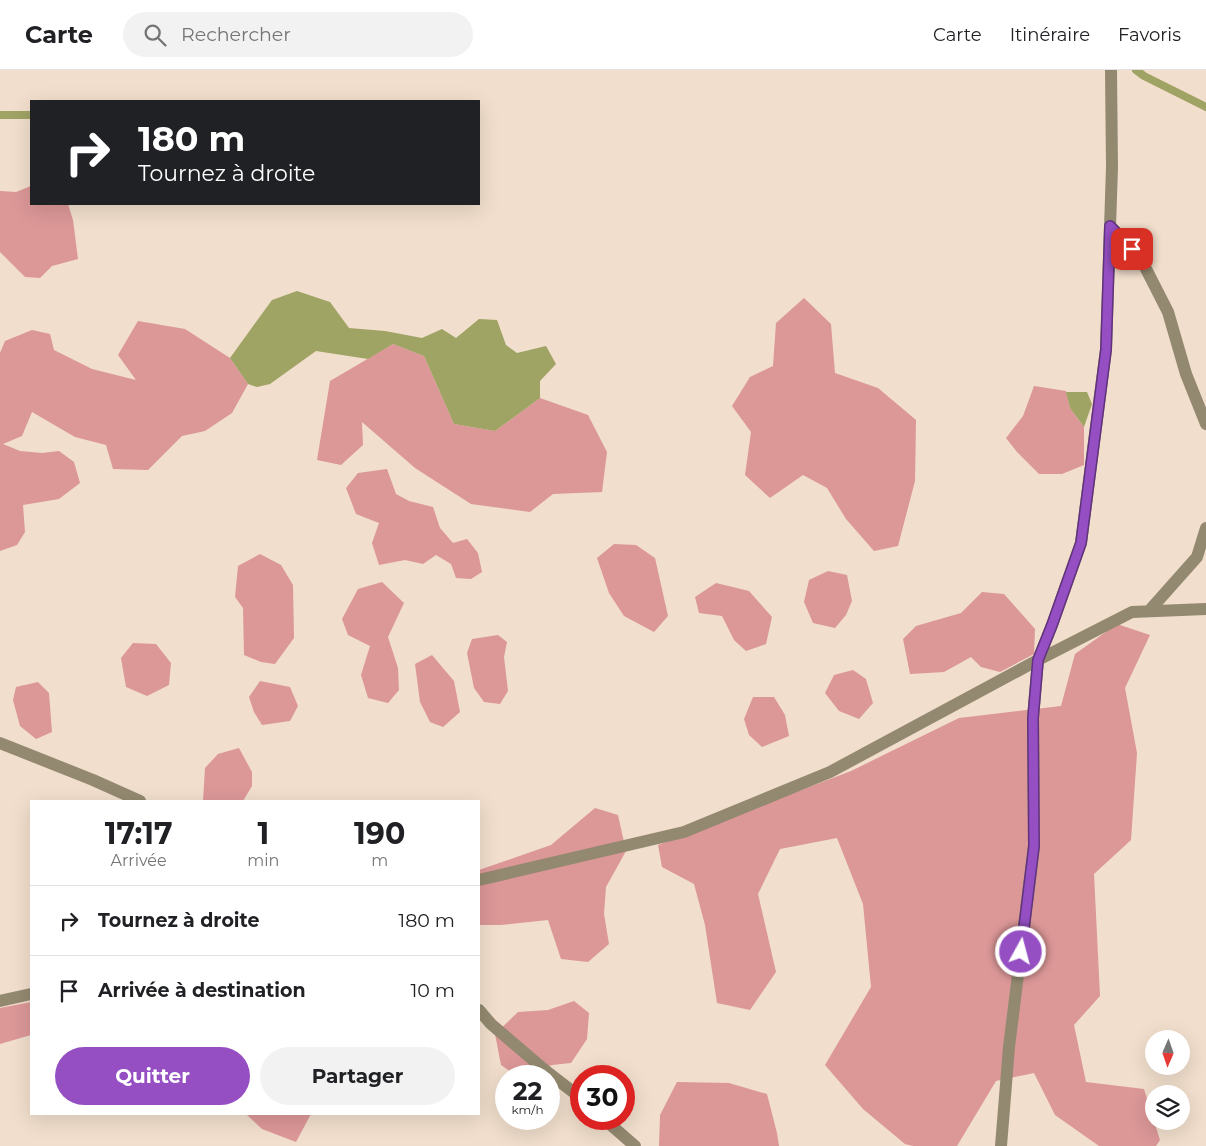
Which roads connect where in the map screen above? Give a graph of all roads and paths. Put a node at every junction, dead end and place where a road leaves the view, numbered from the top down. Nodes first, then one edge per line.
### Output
1 (1112, 70) edge
2 (1110, 226) junction
3 (1206, 424) edge
4 (1206, 528) edge
5 (1206, 609) edge
6 (1149, 611) junction
7 (1038, 660) junction
8 (0, 743) edge
9 (138, 800) edge
10 (480, 880) edge
11 (30, 994) edge
12 (0, 1000) edge
13 (480, 1011) edge
14 (570, 1090) edge
15 (617, 1130) edge
16 (635, 1146) edge
17 (1001, 1146) edge

1 - 2 street
2 - 3 street
2 - 7 street
4 - 6 street
5 - 6 street
6 - 7 street
7 - 10 street
7 - 17 street
8 - 9 street
11 - 12 street
13 - 14 street
15 - 16 street

